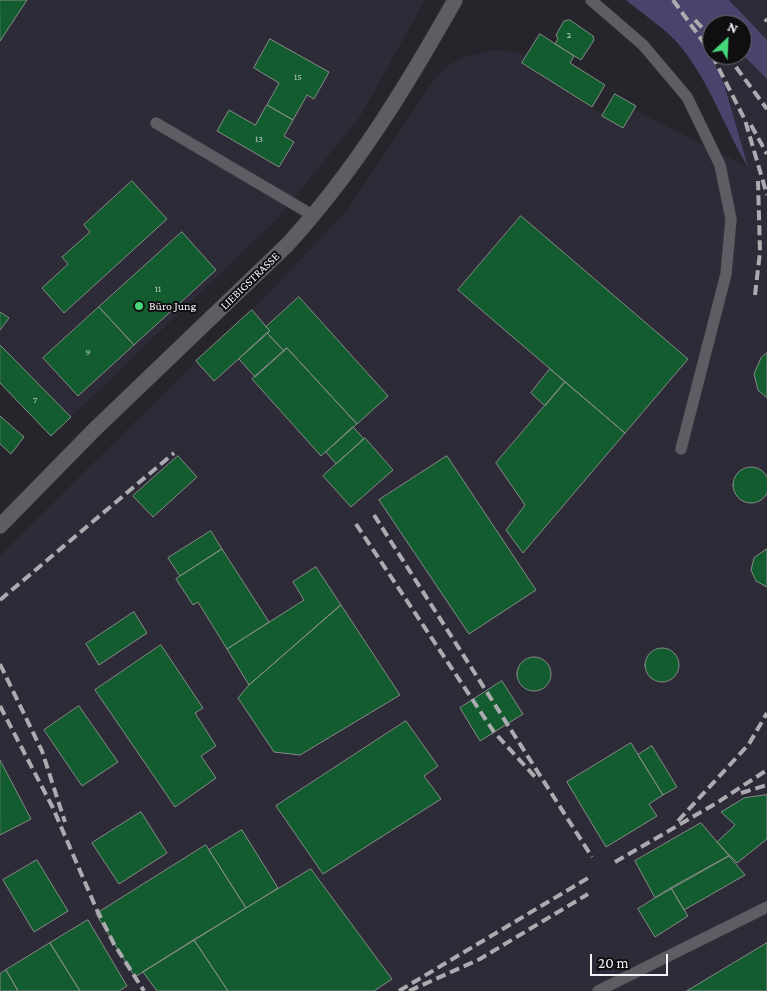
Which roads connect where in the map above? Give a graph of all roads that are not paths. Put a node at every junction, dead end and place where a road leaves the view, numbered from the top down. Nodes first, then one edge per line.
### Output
1 (455, 0) edge
2 (591, 0) edge
3 (156, 122) dead end
4 (314, 216) junction
5 (680, 449) dead end
6 (0, 526) edge
7 (767, 907) edge
8 (598, 991) edge

1 - 4 street, LIEBIGSTRASSE
2 - 5 lane
3 - 4 lane
4 - 6 street, LIEBIGSTRASSE
7 - 8 lane

